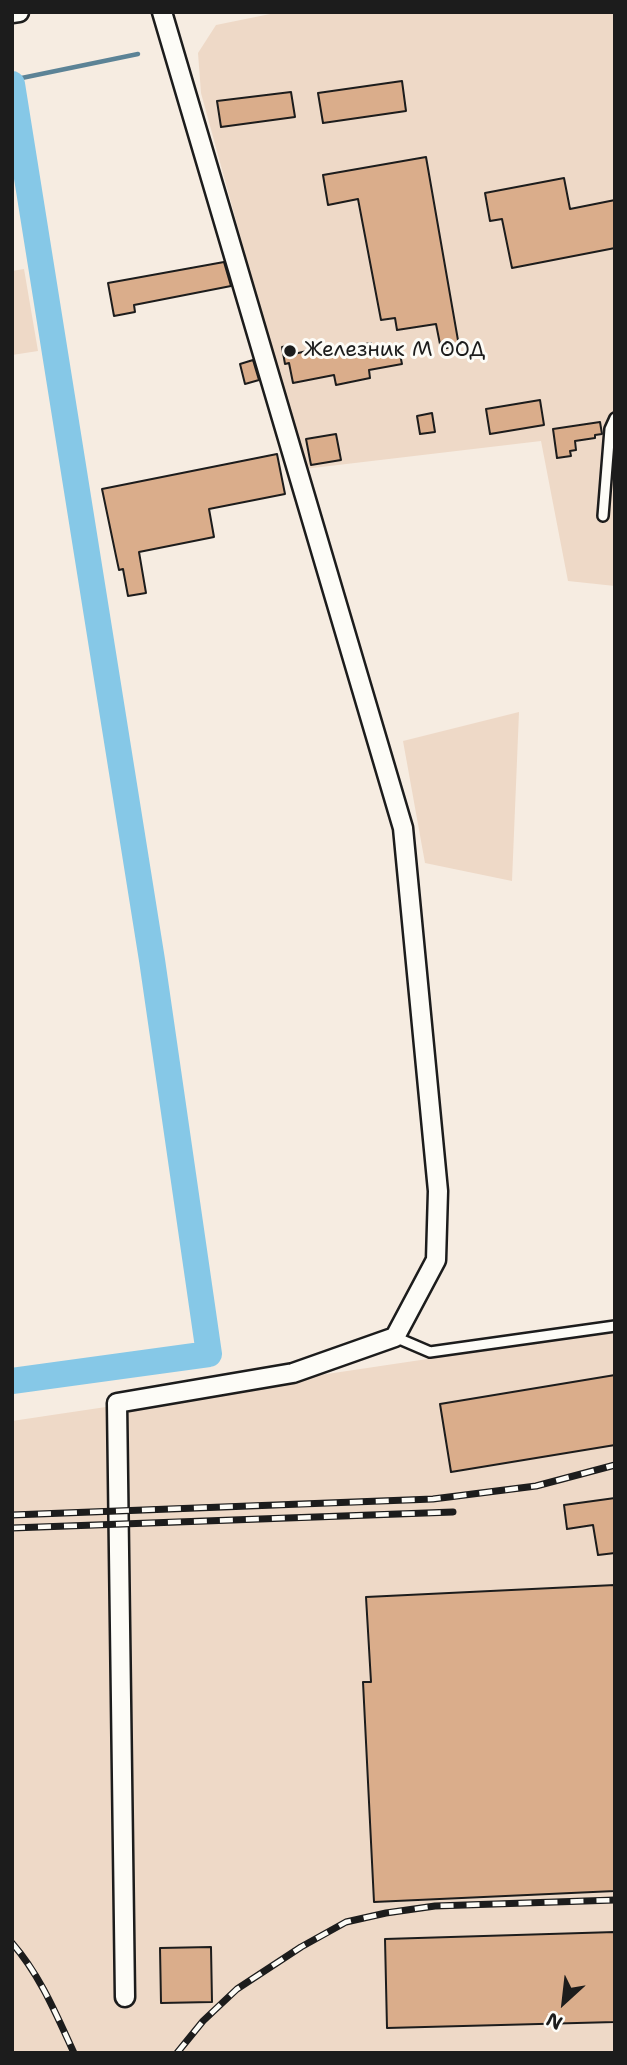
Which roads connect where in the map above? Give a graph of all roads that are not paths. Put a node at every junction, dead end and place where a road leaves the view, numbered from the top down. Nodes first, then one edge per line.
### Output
1 (19, 12) edge
2 (162, 12) edge
3 (12, 13) edge
4 (615, 418) edge
5 (603, 516) dead end
6 (615, 1326) edge
7 (395, 1337) junction
8 (125, 1997) dead end

1 - 3 street
2 - 7 street
4 - 5 lane
6 - 7 lane
7 - 8 street

